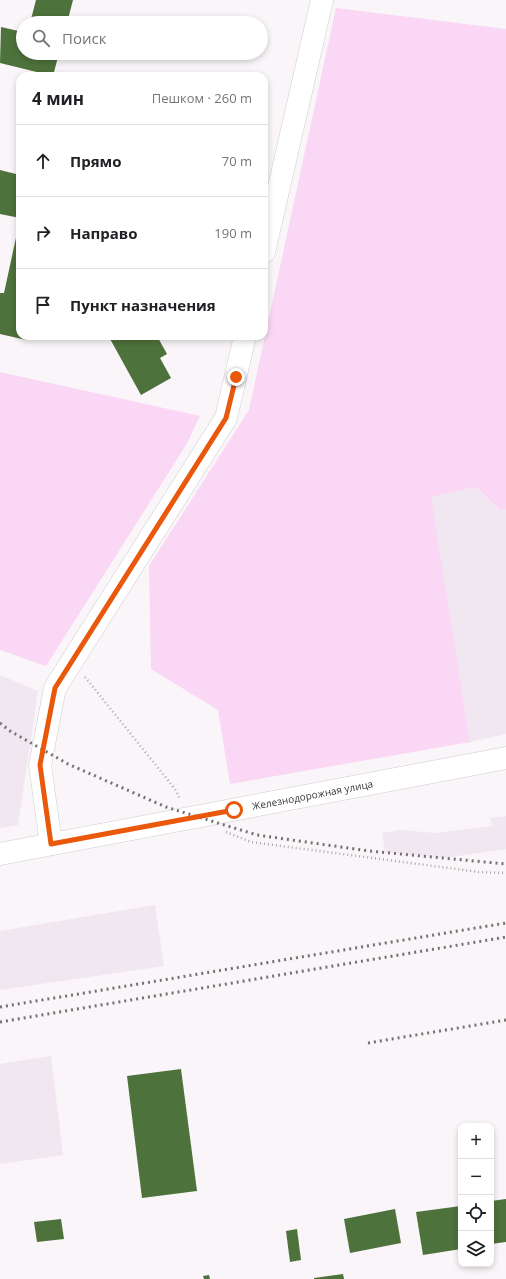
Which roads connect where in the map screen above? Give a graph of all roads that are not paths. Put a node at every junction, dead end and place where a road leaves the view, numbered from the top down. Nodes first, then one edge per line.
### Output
1 (322, 0) edge
2 (268, 235) edge
3 (244, 340) edge
4 (506, 758) edge
5 (51, 844) junction
6 (0, 854) edge

1 - 2 street
3 - 5 street
4 - 5 street, Железнодорожная улица
5 - 6 street, Железнодорожная улица

